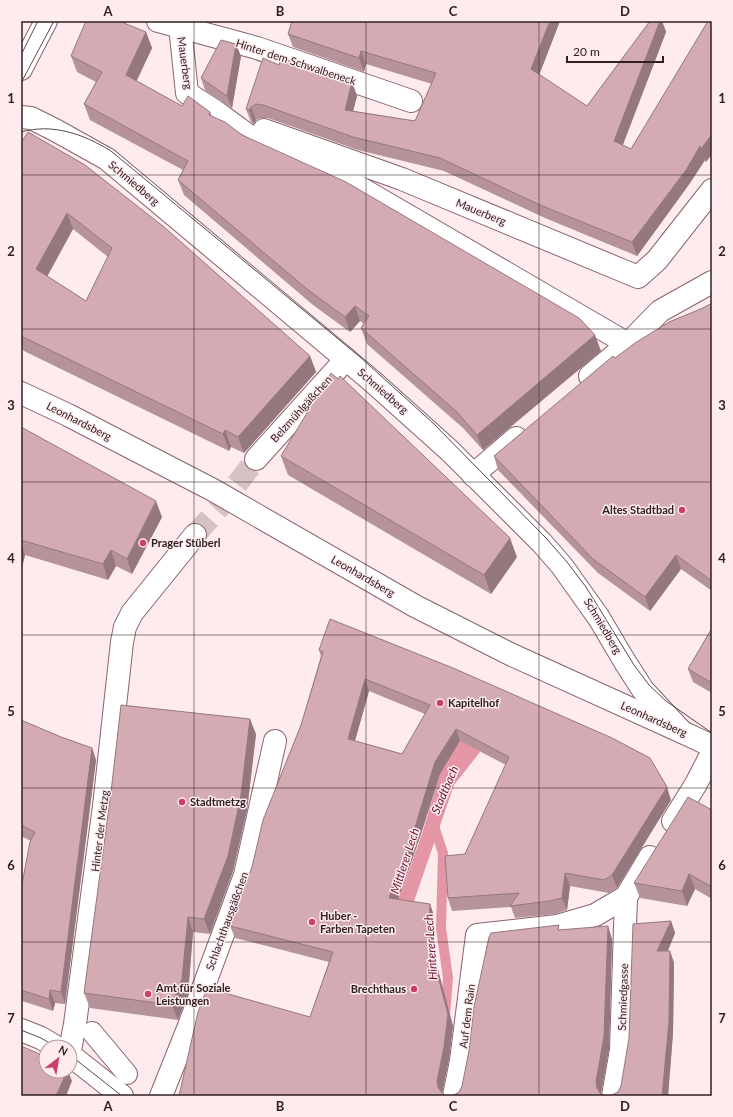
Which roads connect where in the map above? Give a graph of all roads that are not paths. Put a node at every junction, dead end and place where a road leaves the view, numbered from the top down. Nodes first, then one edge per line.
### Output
1 (46, 21) edge
2 (158, 21) edge
3 (180, 26) junction
4 (21, 69) edge
5 (411, 101) dead end
6 (215, 111) junction
7 (21, 117) edge
8 (712, 190) edge
9 (712, 282) edge
10 (628, 344) junction
11 (346, 359) junction
12 (575, 388) edge
13 (21, 393) edge
14 (534, 423) edge
15 (256, 459) tunnel mouth
16 (473, 475) junction
17 (195, 535) tunnel mouth
18 (682, 732) junction
19 (275, 741) dead end
20 (712, 746) edge
21 (712, 753) edge
22 (626, 897) junction
23 (478, 935) joint
24 (21, 1030) edge
25 (92, 1032) dead end
26 (43, 1039) edge
27 (72, 1039) edge
28 (78, 1064) edge
29 (127, 1074) dead end
30 (99, 1089) edge
31 (122, 1096) edge
32 (161, 1096) edge
33 (454, 1096) edge
34 (613, 1096) edge

1 - 4 street
2 - 3 street, Hinter dem Schwalbeneck
3 - 5 street, Hinter dem Schwalbeneck
3 - 6 street, Mauerberg
6 - 8 street, Mauerberg
6 - 10 street, Mauerberg
7 - 11 street, Schmiedberg
9 - 10 street
10 - 12 street
11 - 15 street, Belzmühlgäßchen
11 - 16 street, Schmiedberg
13 - 18 street, Leonhardsberg
14 - 16 street
16 - 18 street, Schmiedberg
17 - 27 street, Hinter der Metzg
18 - 20 street, Leonhardsberg
19 - 32 street, Schlachthausgäßchen
21 - 22 street, Schmiedgasse
22 - 23 street, Schmiedgasse
22 - 34 street, Schmiedgasse
23 - 33 street, Auf dem Rain
24 - 26 street
25 - 29 street
28 - 30 street
30 - 31 street

